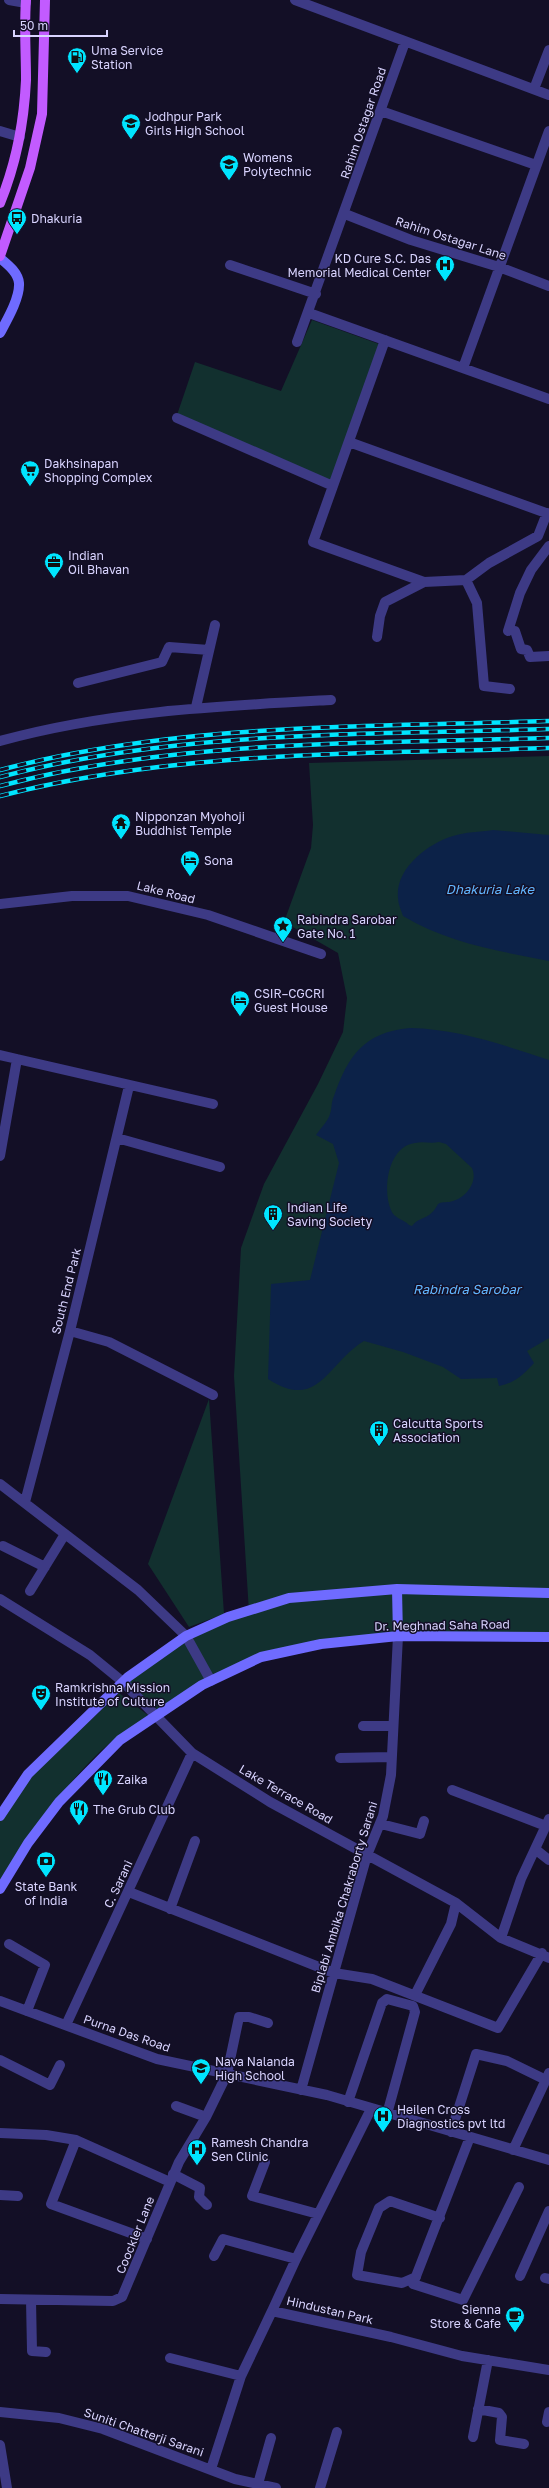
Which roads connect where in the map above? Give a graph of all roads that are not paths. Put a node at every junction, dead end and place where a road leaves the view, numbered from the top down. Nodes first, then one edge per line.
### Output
1 (9, 0) edge
2 (45, 0) edge
3 (295, 0) edge
4 (26, 2) edge
5 (405, 42) junction
6 (549, 50) edge
7 (534, 89) junction
8 (549, 95) edge
9 (381, 111) junction
10 (0, 131) edge
11 (549, 131) edge
12 (20, 137) junction
13 (536, 165) junction
14 (4, 181) edge
15 (0, 203) edge
16 (345, 214) junction
17 (0, 257) edge
18 (230, 265) dead end
19 (498, 267) junction
20 (549, 286) edge
21 (316, 294) junction
22 (309, 313) junction
23 (0, 333) edge
24 (385, 340) junction
25 (297, 342) dead end
26 (463, 368) junction
27 (549, 399) edge
28 (177, 418) dead end
29 (349, 442) junction
30 (333, 486) junction
31 (548, 514) edge
32 (549, 546) edge
33 (466, 580) junction
34 (424, 582) junction
35 (215, 625) dead end
36 (377, 636) dead end
37 (208, 650) junction
38 (549, 656) edge
39 (78, 683) dead end
40 (510, 689) dead end
41 (331, 700) dead end
42 (196, 707) junction
43 (0, 741) edge
44 (0, 904) edge
45 (321, 954) dead end
46 (0, 1055) edge
47 (17, 1059) junction
48 (129, 1086) junction
49 (213, 1104) dead end
50 (117, 1138) junction
51 (0, 1156) edge
52 (220, 1167) dead end
53 (70, 1331) junction
54 (213, 1394) dead end
55 (0, 1484) edge
56 (25, 1502) junction
57 (65, 1534) junction
58 (3, 1546) dead end
59 (45, 1567) junction
60 (397, 1589) junction
61 (30, 1591) dead end
62 (549, 1593) edge
63 (0, 1599) edge
64 (186, 1636) junction
65 (398, 1636) junction
66 (549, 1637) edge
67 (211, 1681) junction
68 (123, 1682) junction
69 (156, 1716) junction
70 (363, 1726) dead end
71 (393, 1726) junction
72 (192, 1753) junction
73 (340, 1758) dead end
74 (391, 1758) junction
75 (452, 1790) dead end
76 (0, 1816) edge
77 (424, 1821) dead end
78 (547, 1823) edge
79 (381, 1824) junction
80 (195, 1841) dead end
81 (535, 1849) junction
82 (368, 1855) junction
83 (549, 1860) edge
84 (0, 1889) edge
85 (129, 1892) junction
86 (456, 1903) junction
87 (170, 1909) junction
88 (502, 1938) junction
89 (10, 1944) dead end
90 (545, 1955) edge
91 (334, 1973) junction
92 (415, 1995) junction
93 (0, 2001) edge
94 (27, 2011) junction
95 (268, 2023) dead end
96 (66, 2025) junction
97 (0, 2060) edge
98 (60, 2065) dead end
99 (227, 2074) junction
100 (547, 2077) edge
101 (301, 2090) junction
102 (348, 2102) junction
103 (176, 2106) dead end
104 (371, 2109) junction
105 (387, 2114) junction
106 (206, 2117) junction
107 (451, 2132) junction
108 (0, 2133) edge
109 (470, 2138) junction
110 (76, 2140) junction
111 (513, 2150) junction
112 (549, 2160) edge
113 (265, 2162) dead end
114 (172, 2178) junction
115 (519, 2187) dead end
116 (0, 2195) edge
117 (18, 2196) dead end
118 (207, 2205) dead end
119 (549, 2211) edge
120 (318, 2214) junction
121 (440, 2218) junction
122 (147, 2239) junction
123 (214, 2256) dead end
124 (296, 2259) junction
125 (520, 2276) dead end
126 (416, 2277) junction
127 (0, 2300) edge
128 (31, 2300) junction
129 (272, 2311) junction
130 (46, 2352) dead end
131 (170, 2358) dead end
132 (488, 2360) junction
133 (549, 2370) edge
134 (241, 2376) junction
135 (478, 2409) junction
136 (0, 2412) edge
137 (337, 2432) dead end
138 (473, 2437) dead end
139 (271, 2438) dead end
140 (524, 2444) dead end
141 (0, 2445) edge
142 (211, 2469) junction
143 (258, 2484) junction
144 (7, 2488) edge
145 (276, 2488) edge
146 (320, 2488) edge

1 - 4 street
2 - 17 main road
3 - 5 street
4 - 12 main road
5 - 7 street
5 - 9 street, Rahim Ostagar Road
6 - 7 street
7 - 8 street
9 - 13 street
9 - 16 street, Rahim Ostagar Road
10 - 12 street
11 - 13 street
12 - 14 main road
13 - 19 street
14 - 15 main road
16 - 19 street, Rahim Ostagar Lane
16 - 21 street, Rahim Ostagar Road
17 - 23 street
18 - 21 street
19 - 20 street, Rahim Ostagar Lane
19 - 26 street
21 - 22 street, Rahim Ostagar Road
22 - 24 street
22 - 25 street, Rahim Ostagar Road
24 - 26 street
24 - 29 street
26 - 27 street
28 - 30 street
29 - 30 street
29 - 31 street
30 - 34 street
31 - 33 street
32 - 38 street
33 - 34 street
33 - 40 street
34 - 36 street
35 - 37 street
37 - 39 street
37 - 42 street
41 - 42 street
42 - 43 street
44 - 45 street, Lake Road
46 - 47 street
47 - 48 street
47 - 51 street
48 - 49 street
48 - 50 street, South End Park
50 - 52 street
50 - 53 street, South End Park
53 - 54 street
53 - 56 street, South End Park
55 - 56 street
56 - 57 street
57 - 59 street
57 - 64 street
58 - 59 street
59 - 61 street
60 - 62 street
60 - 64 street
60 - 65 street
63 - 68 street, Lake Terrace Road
64 - 67 street
64 - 68 street
65 - 66 street, Dr. Meghnad Saha Road
65 - 67 street, Dr. Meghnad Saha Road
65 - 71 street, Biplabi Ambika Chakraborty Sarani
67 - 69 street, Dr. Meghnad Saha Road
68 - 69 street, Lake Terrace Road
68 - 76 street
69 - 72 street, Lake Terrace Road
69 - 84 street, Dr. Meghnad Saha Road
70 - 71 street
71 - 74 street, Biplabi Ambika Chakraborty Sarani
72 - 82 street, Lake Terrace Road
72 - 85 street, C. Sarani
73 - 74 street
74 - 79 street, Biplabi Ambika Chakraborty Sarani
75 - 78 street
77 - 79 street
78 - 81 street
79 - 82 street, Biplabi Ambika Chakraborty Sarani
80 - 87 street
81 - 83 street
81 - 88 street
82 - 86 street, Lake Terrace Road
82 - 91 street, Biplabi Ambika Chakraborty Sarani
85 - 87 street
85 - 96 street, C. Sarani
86 - 88 street, Lake Terrace Road
86 - 92 street
87 - 91 street
88 - 90 street, Lake Terrace Road
89 - 94 street
90 - 92 street
91 - 92 street
91 - 101 street, Biplabi Ambika Chakraborty Sarani
93 - 94 street, Purna Das Road
94 - 96 street, Purna Das Road
95 - 99 street, Coockler Lane
96 - 99 street, Purna Das Road
97 - 98 street
99 - 101 street, Purna Das Road
99 - 106 street, Coockler Lane
100 - 107 street
100 - 111 street
101 - 102 street, Purna Das Road
102 - 104 street, Purna Das Road
102 - 105 street
103 - 106 street
104 - 105 street, Purna Das Road
104 - 120 street
105 - 107 street, Purna Das Road
106 - 114 street, Coockler Lane
107 - 109 street, Purna Das Road
108 - 110 street
109 - 111 street, Purna Das Road
109 - 121 street
110 - 114 street
110 - 122 street
111 - 112 street, Purna Das Road
113 - 120 street
114 - 118 street
114 - 122 street, Coockler Lane
115 - 126 street
116 - 117 street
119 - 125 street
120 - 124 street
121 - 126 street
121 - 126 street
122 - 128 street, Coockler Lane
123 - 124 street
124 - 129 street
127 - 128 street, Coockler Lane
128 - 130 street
129 - 132 street, Hindustan Park
129 - 134 street, Hindustan Park
131 - 134 street
132 - 133 street, Hindustan Park
132 - 135 street
134 - 142 street, Hindustan Park
135 - 138 street
135 - 140 street
136 - 142 street, Suniti Chatterji Sarani
137 - 146 street
139 - 143 street
141 - 144 street
142 - 143 street, Suniti Chatterji Sarani
143 - 145 street, Suniti Chatterji Sarani

